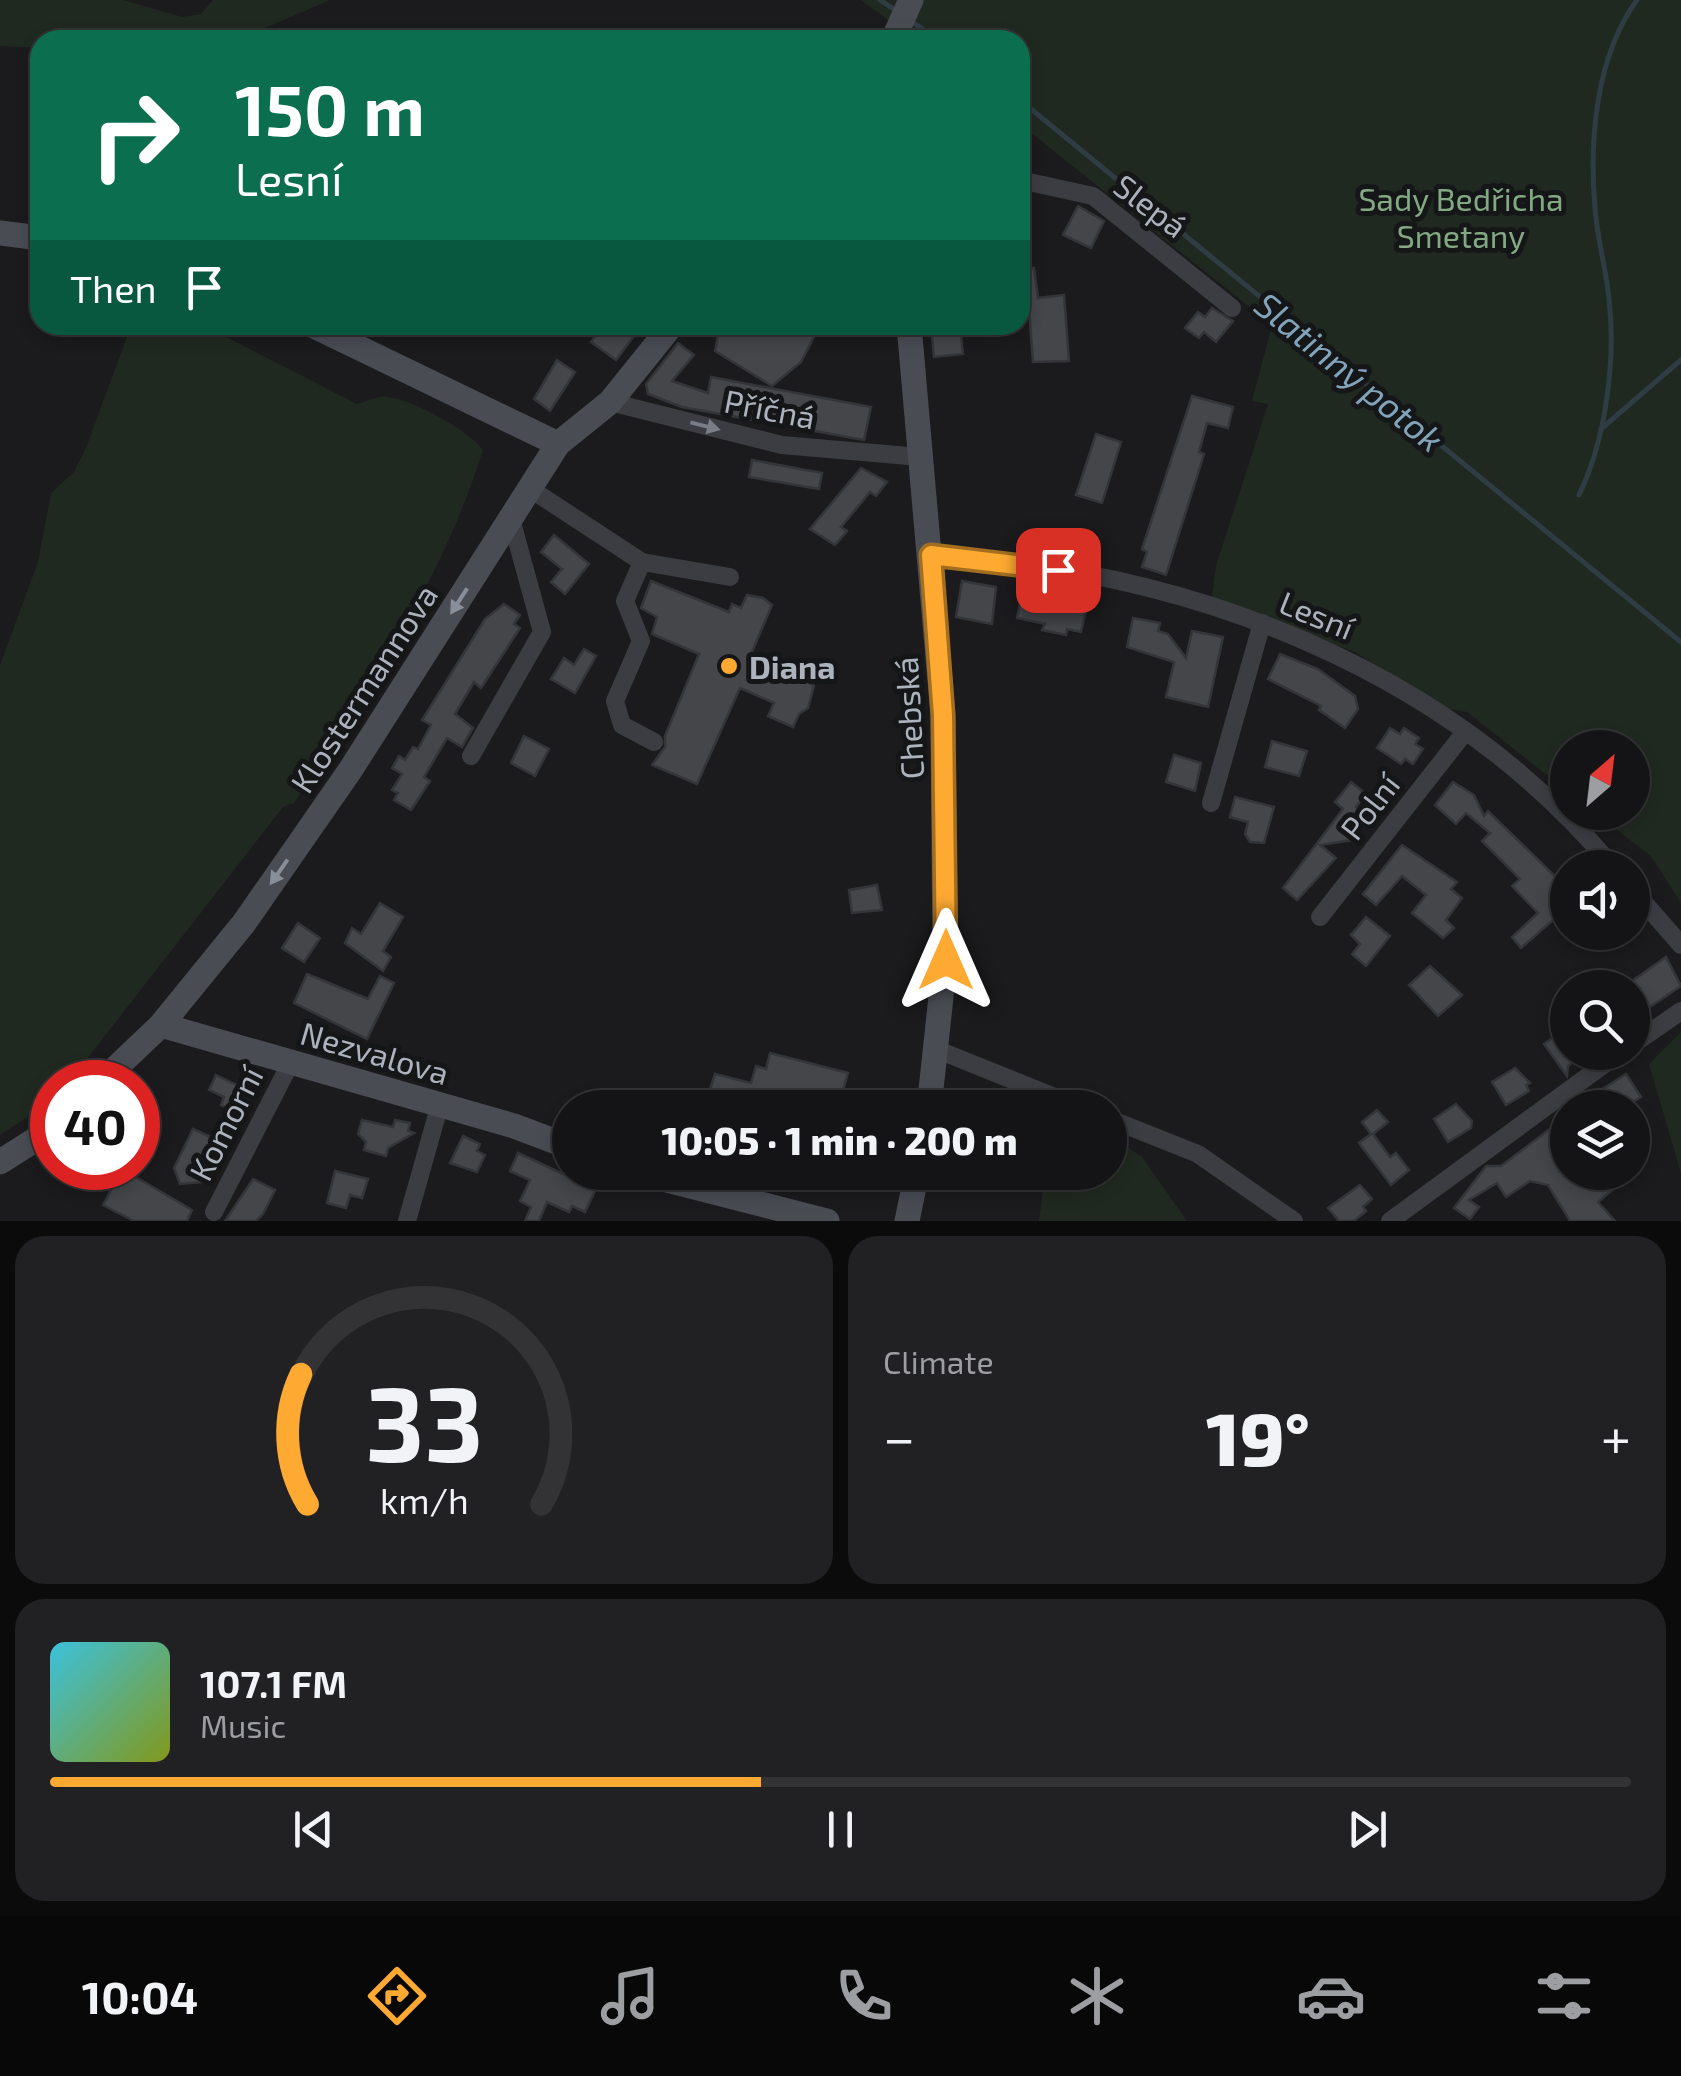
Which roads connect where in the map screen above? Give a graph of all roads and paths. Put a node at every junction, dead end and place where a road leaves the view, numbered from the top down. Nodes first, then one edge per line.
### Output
1 (910, 0) edge
2 (897, 30) edge
3 (1030, 182) edge
4 (0, 232) edge
5 (30, 236) edge
6 (1232, 308) dead end
7 (333, 335) edge
8 (664, 335) edge
9 (910, 335) edge
10 (610, 402) junction
11 (558, 444) junction
12 (920, 457) junction
13 (529, 488) junction
14 (511, 518) junction
15 (931, 555) junction
16 (642, 562) junction
17 (730, 577) dead end
18 (1262, 624) junction
19 (1466, 732) junction
20 (654, 742) dead end
21 (471, 756) dead end
22 (1211, 804) dead end
23 (1599, 850) edge
24 (1650, 910) edge
25 (1320, 917) dead end
26 (1681, 946) edge
27 (1681, 1010) edge
28 (161, 1024) junction
29 (1650, 1032) edge
30 (938, 1050) junction
31 (124, 1060) edge
32 (290, 1062) junction
33 (1596, 1070) edge
34 (932, 1090) edge
35 (1037, 1090) edge
36 (440, 1104) junction
37 (1127, 1126) edge
38 (552, 1142) edge
39 (30, 1143) edge
40 (0, 1162) edge
41 (706, 1190) edge
42 (914, 1190) edge
43 (214, 1212) dead end
44 (407, 1221) edge
45 (828, 1221) edge
46 (908, 1221) edge
47 (1294, 1221) edge
48 (1390, 1221) edge

1 - 2 street
3 - 6 street, Slepá
4 - 5 street
7 - 11 street
8 - 10 street, Klostermannova
9 - 12 street, Chebská
10 - 11 street, Klostermannova
10 -> 12 street, Příčná
11 - 13 street, Klostermannova
12 - 15 street, Chebská
13 - 14 street, Klostermannova
13 - 16 street
14 - 21 street
14 -> 28 street, Klostermannova
15 - 18 street, Lesní
15 - 30 street, Chebská
16 - 17 street
16 - 20 street
18 - 19 street, Lesní
18 - 22 street
19 - 23 street, Lesní
19 - 25 street, Polní
24 - 26 street
27 - 29 street
28 - 31 street, Klostermannova
28 - 32 street, Nezvalova
30 - 34 street, Chebská
30 - 35 street
32 - 36 street, Nezvalova
32 - 43 street, Komorní
33 - 48 street
36 - 38 street, Nezvalova
36 - 44 street
37 - 47 street
39 - 40 street
41 - 45 street
42 - 46 street

